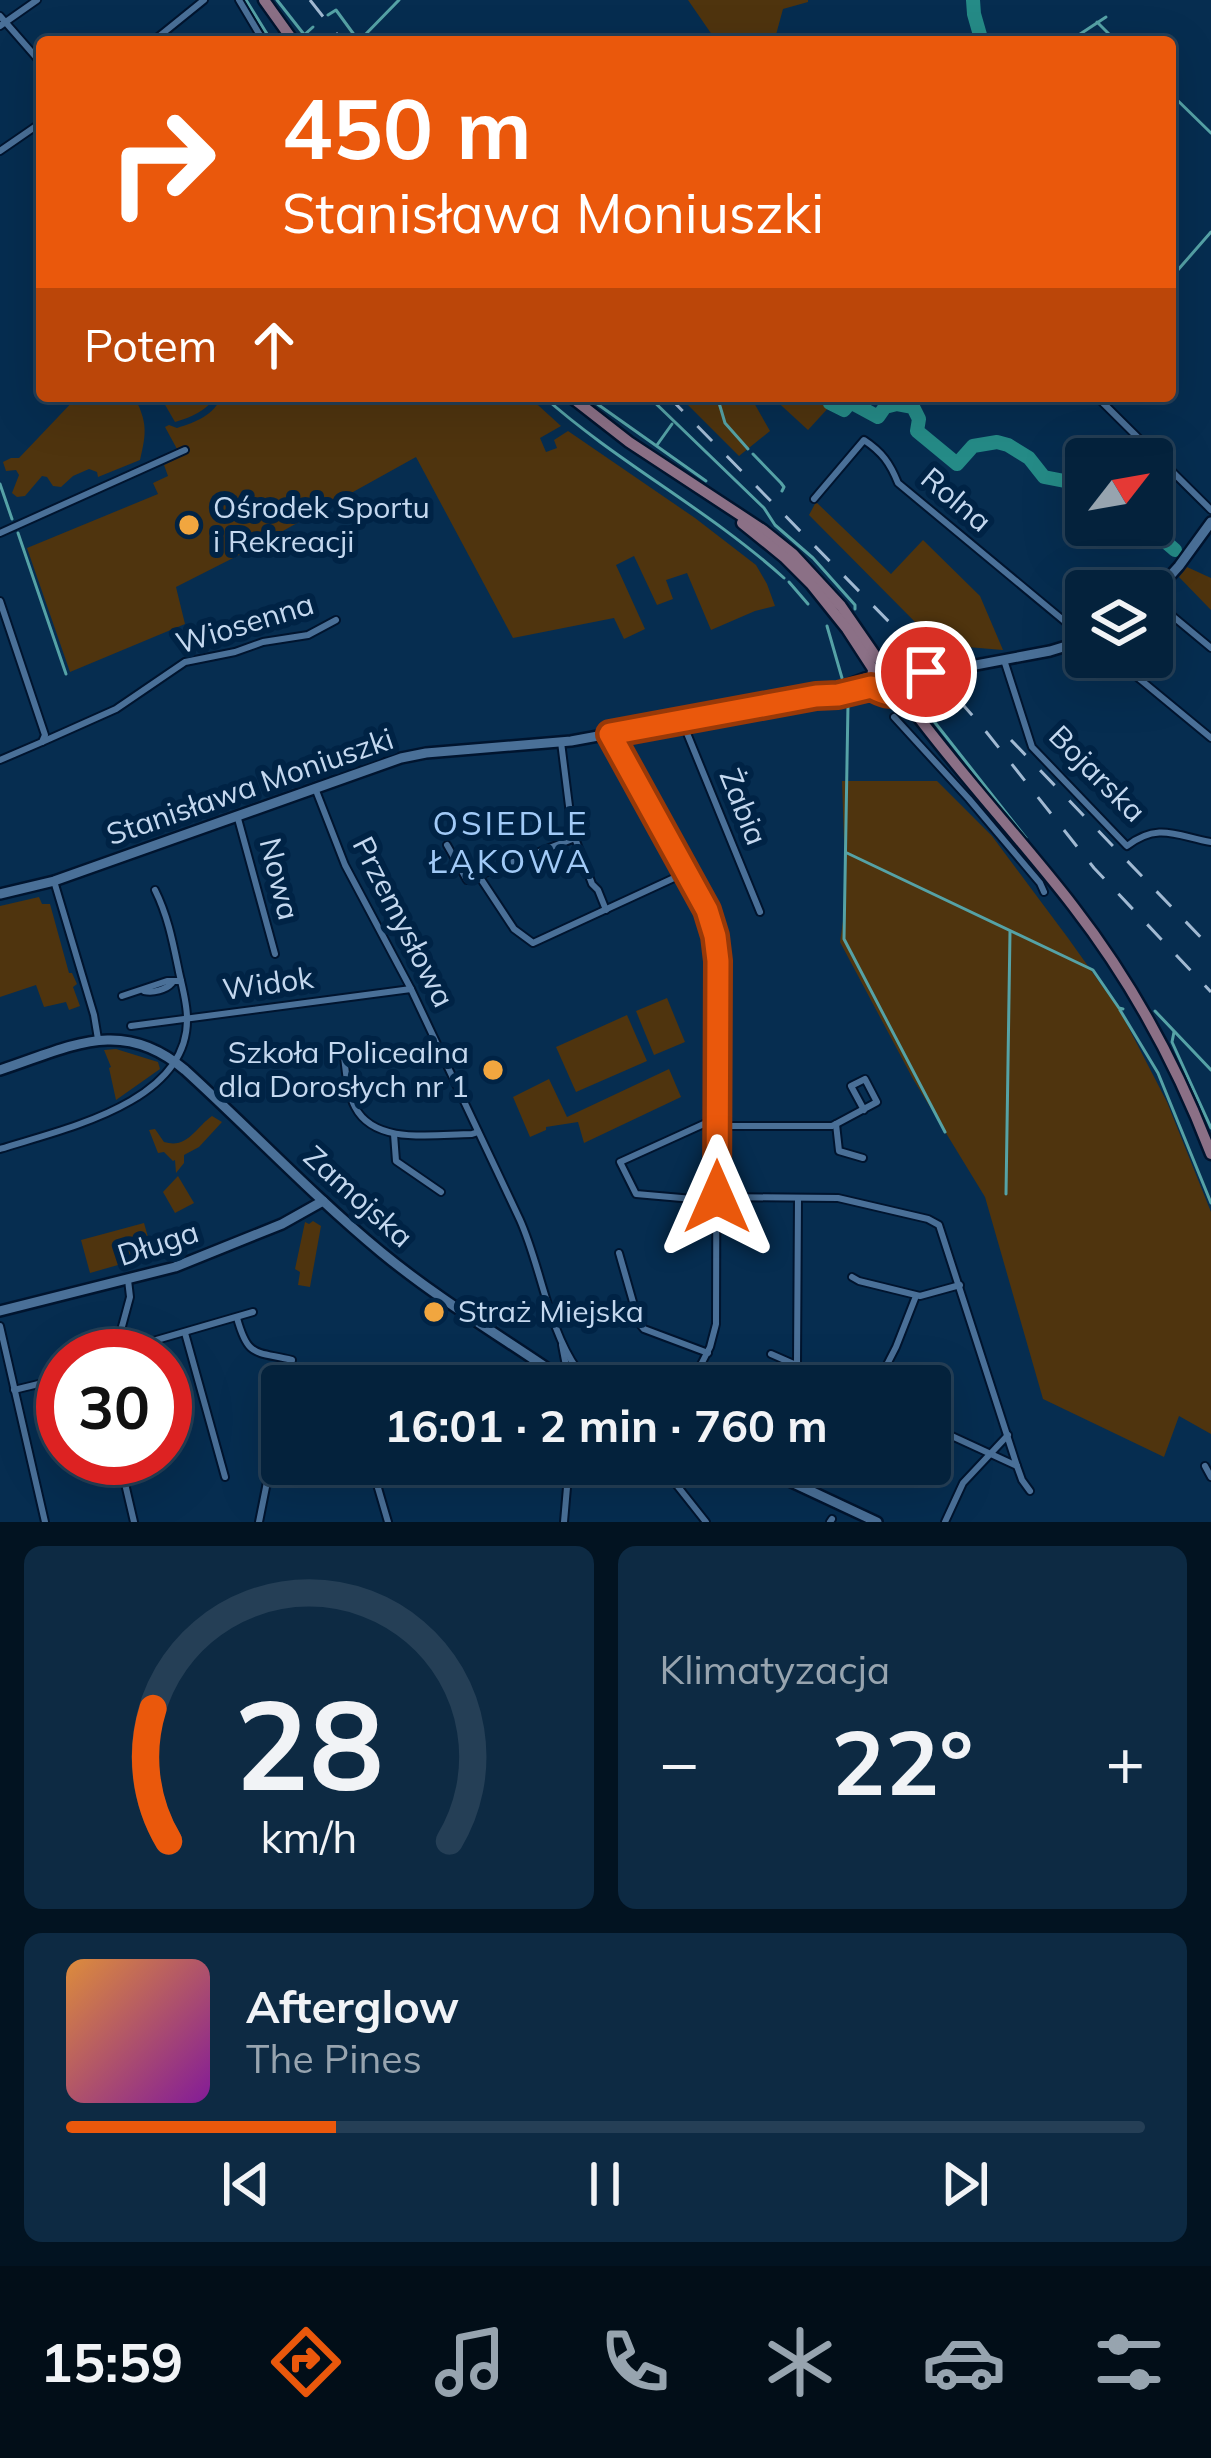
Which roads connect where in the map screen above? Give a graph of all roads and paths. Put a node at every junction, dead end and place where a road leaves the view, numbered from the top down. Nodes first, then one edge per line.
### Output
1 (37, 0) edge
2 (204, 0) edge
3 (239, 0) edge
4 (264, 0) edge
5 (2, 21) edge
6 (159, 36) edge
7 (260, 36) edge
8 (290, 36) edge
9 (36, 58) edge
10 (36, 126) edge
11 (0, 151) edge
12 (578, 402) edge
13 (1102, 402) edge
14 (185, 450) dead end
15 (814, 499) dead end
16 (1211, 511) edge
17 (1211, 522) edge
18 (0, 533) edge
19 (1173, 572) edge
20 (0, 601) edge
21 (1173, 615) edge
22 (336, 620) dead end
23 (1065, 622) edge
24 (1065, 647) edge
25 (1211, 648) edge
26 (1004, 660) junction
27 (928, 674) junction
28 (872, 676) junction
29 (1138, 678) edge
30 (900, 681) junction
31 (896, 711) junction
32 (682, 721) junction
33 (921, 721) junction
34 (610, 734) junction
35 (1211, 738) edge
36 (42, 742) junction
37 (561, 742) junction
38 (0, 760) edge
39 (965, 774) junction
40 (955, 783) junction
41 (314, 788) junction
42 (237, 815) junction
43 (575, 838) junction
44 (1211, 842) edge
45 (447, 845) dead end
46 (687, 872) junction
47 (479, 876) junction
48 (54, 881) junction
49 (155, 890) dead end
50 (1044, 892) dead end
51 (0, 894) edge
52 (606, 910) junction
53 (760, 912) dead end
54 (275, 954) dead end
55 (176, 982) junction
56 (411, 989) junction
57 (122, 996) dead end
58 (188, 1019) junction
59 (131, 1026) dead end
60 (98, 1040) junction
61 (343, 1049) dead end
62 (176, 1062) junction
63 (0, 1070) edge
64 (864, 1109) junction
65 (717, 1122) junction
66 (836, 1124) junction
67 (478, 1132) junction
68 (394, 1133) junction
69 (0, 1149) edge
70 (1211, 1154) edge
71 (863, 1158) dead end
72 (441, 1192) dead end
73 (798, 1198) junction
74 (717, 1199) junction
75 (323, 1201) junction
76 (619, 1253) dead end
77 (852, 1277) dead end
78 (128, 1280) junction
79 (960, 1286) junction
80 (916, 1295) junction
81 (0, 1311) edge
82 (253, 1312) dead end
83 (237, 1317) junction
84 (0, 1326) edge
85 (121, 1329) edge
86 (192, 1331) edge
87 (708, 1353) junction
88 (771, 1354) dead end
89 (192, 1358) edge
90 (797, 1364) joint
91 (291, 1365) edge
92 (548, 1365) edge
93 (565, 1365) edge
94 (701, 1365) edge
95 (887, 1365) edge
96 (36, 1385) edge
97 (14, 1390) junction
98 (951, 1436) edge
99 (1008, 1436) junction
100 (991, 1454) junction
101 (1017, 1466) junction
102 (1205, 1466) dead end
103 (225, 1477) dead end
104 (1211, 1477) edge
105 (125, 1485) edge
106 (266, 1485) edge
107 (377, 1485) edge
108 (567, 1485) edge
109 (677, 1485) edge
110 (798, 1485) edge
111 (1030, 1491) dead end
112 (45, 1522) edge
113 (134, 1522) edge
114 (259, 1522) edge
115 (388, 1522) edge
116 (564, 1522) edge
117 (706, 1522) edge
118 (878, 1522) edge
119 (945, 1522) edge

1 - 5 street
2 - 6 street
3 - 7 street
4 - 8 main road
5 - 9 street
10 - 11 street
12 - 28 main road
13 - 16 street
14 - 18 street
15 - 23 street, Rolna
17 - 19 street
20 - 36 street
21 - 25 street
22 - 36 street, Wiosenna
24 - 26 street
26 - 27 street
26 - 44 street, Bojarska
27 - 30 street
27 - 33 street
28 - 30 main road
28 - 30 main road
28 - 31 main road
28 - 32 street, Stanisława Moniuszki
29 - 35 street
30 - 33 main road
31 - 33 main road
31 - 40 street
32 - 34 street, Stanisława Moniuszki
32 - 53 street, Żabia
33 - 39 main road
34 - 37 street, Stanisława Moniuszki
34 - 46 street
36 - 38 street, Wiosenna
37 - 41 street, Stanisława Moniuszki
37 - 43 street
39 - 40 street
39 - 70 main road
40 - 50 street
41 - 42 street, Stanisława Moniuszki
41 - 56 street, Przemysłowa
42 - 48 street, Stanisława Moniuszki
42 - 54 street, Nowa
43 - 47 street
43 - 52 street
45 - 47 street
46 - 52 street
46 - 65 street
47 - 52 street
48 - 51 street, Stanisława Moniuszki
48 - 60 street
49 - 55 street
55 - 57 street
55 - 58 street
56 - 58 street, Widok
56 - 67 street, Przemysłowa
58 - 59 street, Widok
58 - 62 street
60 - 62 street, Zamojska
60 - 63 street
61 - 68 street
62 - 69 street
62 - 75 street, Zamojska
64 - 64 street
64 - 66 street
65 - 66 street
65 - 74 street
65 - 74 street
66 - 71 street
67 - 68 street
67 - 93 street, Przemysłowa
68 - 72 street
73 - 74 street
73 - 79 street
73 - 90 street
74 - 87 street
75 - 78 street, Długa
75 - 92 street, Zamojska
76 - 87 street
77 - 80 street
78 - 81 street, Długa
78 - 85 street
79 - 80 street
79 - 99 street
80 - 95 street
82 - 83 street
83 - 86 street
83 - 91 street
84 - 97 street
87 - 94 street
88 - 90 street
89 - 103 street
96 - 97 street
97 - 112 street
98 - 100 street
99 - 100 street
99 - 101 street
100 - 101 street
100 - 119 street
101 - 111 street
102 - 104 street
105 - 113 street
106 - 114 street
107 - 115 street
108 - 116 street
109 - 117 street
110 - 118 street

